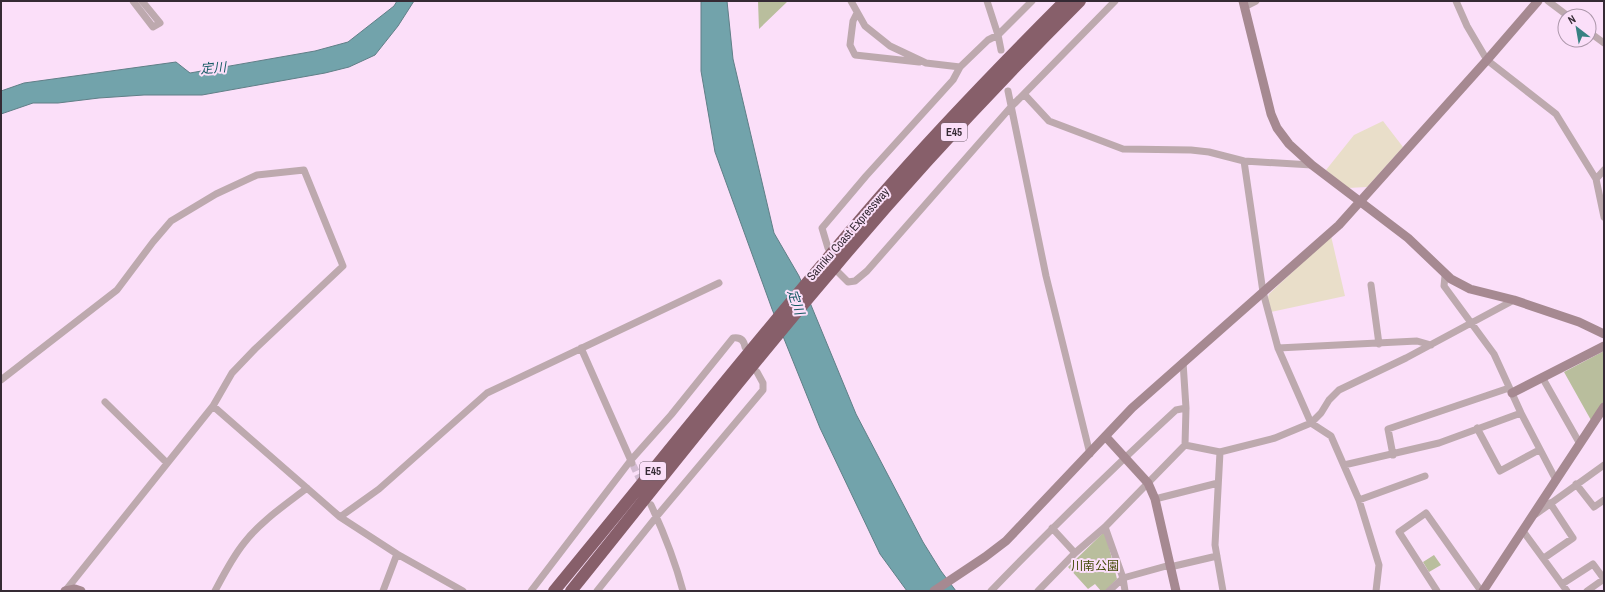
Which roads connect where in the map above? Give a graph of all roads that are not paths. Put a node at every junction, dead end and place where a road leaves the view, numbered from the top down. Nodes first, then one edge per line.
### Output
1 (133, 1) edge
2 (142, 1) edge
3 (851, 1) edge
4 (987, 1) edge
5 (1032, 1) edge
6 (1065, 1) edge
7 (1080, 1) edge
8 (1115, 1) edge
9 (1256, 1) edge
10 (1456, 1) edge
11 (1538, 1) edge
12 (1548, 1) edge
13 (1244, 4) edge
14 (1557, 8) edge
15 (857, 13) junction
16 (998, 35) junction
17 (1001, 50) dead end
18 (1487, 60) junction
19 (926, 63) junction
20 (960, 67) junction
21 (1008, 91) dead end
22 (1024, 94) junction
23 (1010, 108) junction
24 (1244, 161) junction
25 (1312, 165) junction
26 (1604, 170) edge
27 (1596, 179) junction
28 (1360, 202) junction
29 (1603, 203) edge
30 (1604, 217) edge
31 (832, 261) junction
32 (1445, 276) junction
33 (720, 282) dead end
34 (1371, 285) dead end
35 (1263, 292) junction
36 (1514, 300) junction
37 (1472, 322) junction
38 (1604, 334) edge
39 (1379, 344) junction
40 (1431, 344) junction
41 (1604, 346) edge
42 (581, 348) junction
43 (1278, 348) junction
44 (752, 358) junction
45 (1183, 362) junction
46 (1542, 377) junction
47 (1, 380) edge
48 (1510, 391) junction
49 (105, 402) dead end
50 (213, 406) junction
51 (1604, 407) edge
52 (1186, 408) junction
53 (1521, 413) junction
54 (1311, 422) junction
55 (1476, 428) junction
56 (1106, 437) junction
57 (1580, 444) junction
58 (1185, 445) junction
59 (1539, 450) junction
60 (1220, 452) junction
61 (1090, 454) junction
62 (1393, 455) junction
63 (1125, 457) junction
64 (167, 463) junction
65 (632, 463) junction
66 (1604, 464) edge
67 (1344, 465) junction
68 (1425, 476) dead end
69 (1556, 480) junction
70 (1148, 483) junction
71 (1218, 483) junction
72 (1576, 484) junction
73 (307, 488) junction
74 (1155, 499) junction
75 (1358, 500) junction
76 (1604, 500) edge
77 (1550, 503) junction
78 (651, 505) dead end
79 (657, 516) junction
80 (1533, 516) junction
81 (340, 517) junction
82 (1105, 527) junction
83 (1052, 528) junction
84 (1523, 531) junction
85 (1075, 553) junction
86 (397, 554) junction
87 (1217, 556) junction
88 (1544, 558) junction
89 (1170, 566) junction
90 (1123, 578) junction
91 (1562, 584) junction
92 (66, 591) edge
93 (81, 591) edge
94 (215, 591) edge
95 (383, 591) edge
96 (463, 591) edge
97 (531, 591) edge
98 (554, 591) edge
99 (570, 591) edge
100 (597, 591) edge
101 (683, 591) edge
102 (934, 591) edge
103 (991, 591) edge
104 (1038, 591) edge
105 (1109, 591) edge
106 (1125, 591) edge
107 (1176, 591) edge
108 (1223, 591) edge
109 (1376, 591) edge
110 (1437, 591) edge
111 (1482, 591) edge
112 (1567, 591) edge
113 (1587, 591) edge

1 - 2 street
3 - 15 street
4 - 16 street
5 - 16 street
6 - 31 highway, Sanriku Coast Expressway / E45
7 - 31 highway, Sanriku Coast Expressway / E45
8 - 22 street
9 - 13 street
10 - 18 street
11 - 18 street
12 - 14 street
13 - 25 street
15 - 19 street
15 - 19 street
16 - 17 street
16 - 20 street
18 - 27 street
18 - 28 street
19 - 20 street
20 - 31 street
21 - 23 street
22 - 23 street
22 - 24 street
23 - 31 street
23 - 61 street
24 - 25 street
24 - 35 street
25 - 28 street
26 - 27 street
27 - 29 street
28 - 32 street
28 - 35 street
29 - 30 street
31 - 44 highway, Sanriku Coast Expressway / E45
32 - 36 street
32 - 37 street
33 - 42 street
34 - 39 street
35 - 43 street
35 - 45 street
36 - 37 street
36 - 38 street
37 - 40 street
37 - 48 street
39 - 40 street
39 - 43 street
40 - 54 street
41 - 46 street
42 - 65 street
42 - 81 street
43 - 54 street
44 - 65 street
44 - 79 street
44 - 98 highway, Sanriku Coast Expressway / E45
44 - 99 highway, Sanriku Coast Expressway / E45
45 - 52 street
45 - 56 street
46 - 48 street
46 - 57 street
47 - 50 street
48 - 53 street
48 - 62 street
49 - 64 street
50 - 64 street
50 - 73 street
51 - 57 street
52 - 58 street
52 - 63 street
53 - 55 street
53 - 59 street
54 - 60 street
54 - 67 street
55 - 59 street
55 - 62 street
56 - 61 street
56 - 63 street
57 - 69 street
58 - 60 street
58 - 70 street
59 - 69 street
60 - 71 street
61 - 102 street
62 - 67 street
63 - 70 street
63 - 83 street
64 - 92 street
65 - 97 street
66 - 72 street
67 - 75 street
68 - 75 street
69 - 80 street
70 - 74 street
70 - 82 street
71 - 74 street
71 - 87 street
72 - 76 street
72 - 77 street
73 - 81 street
73 - 94 street
74 - 89 street
75 - 109 street
77 - 80 street
77 - 88 street
78 - 79 street
79 - 100 street
79 - 101 street
80 - 84 street
81 - 86 street
82 - 85 street
82 - 90 street
83 - 85 street
83 - 103 street
84 - 88 street
84 - 111 street
85 - 104 street
86 - 95 street
86 - 96 street
87 - 89 street
87 - 108 street
88 - 91 street
89 - 90 street
89 - 107 street
90 - 105 street
90 - 106 street
91 - 112 street
91 - 113 street
92 - 93 street
110 - 111 street

